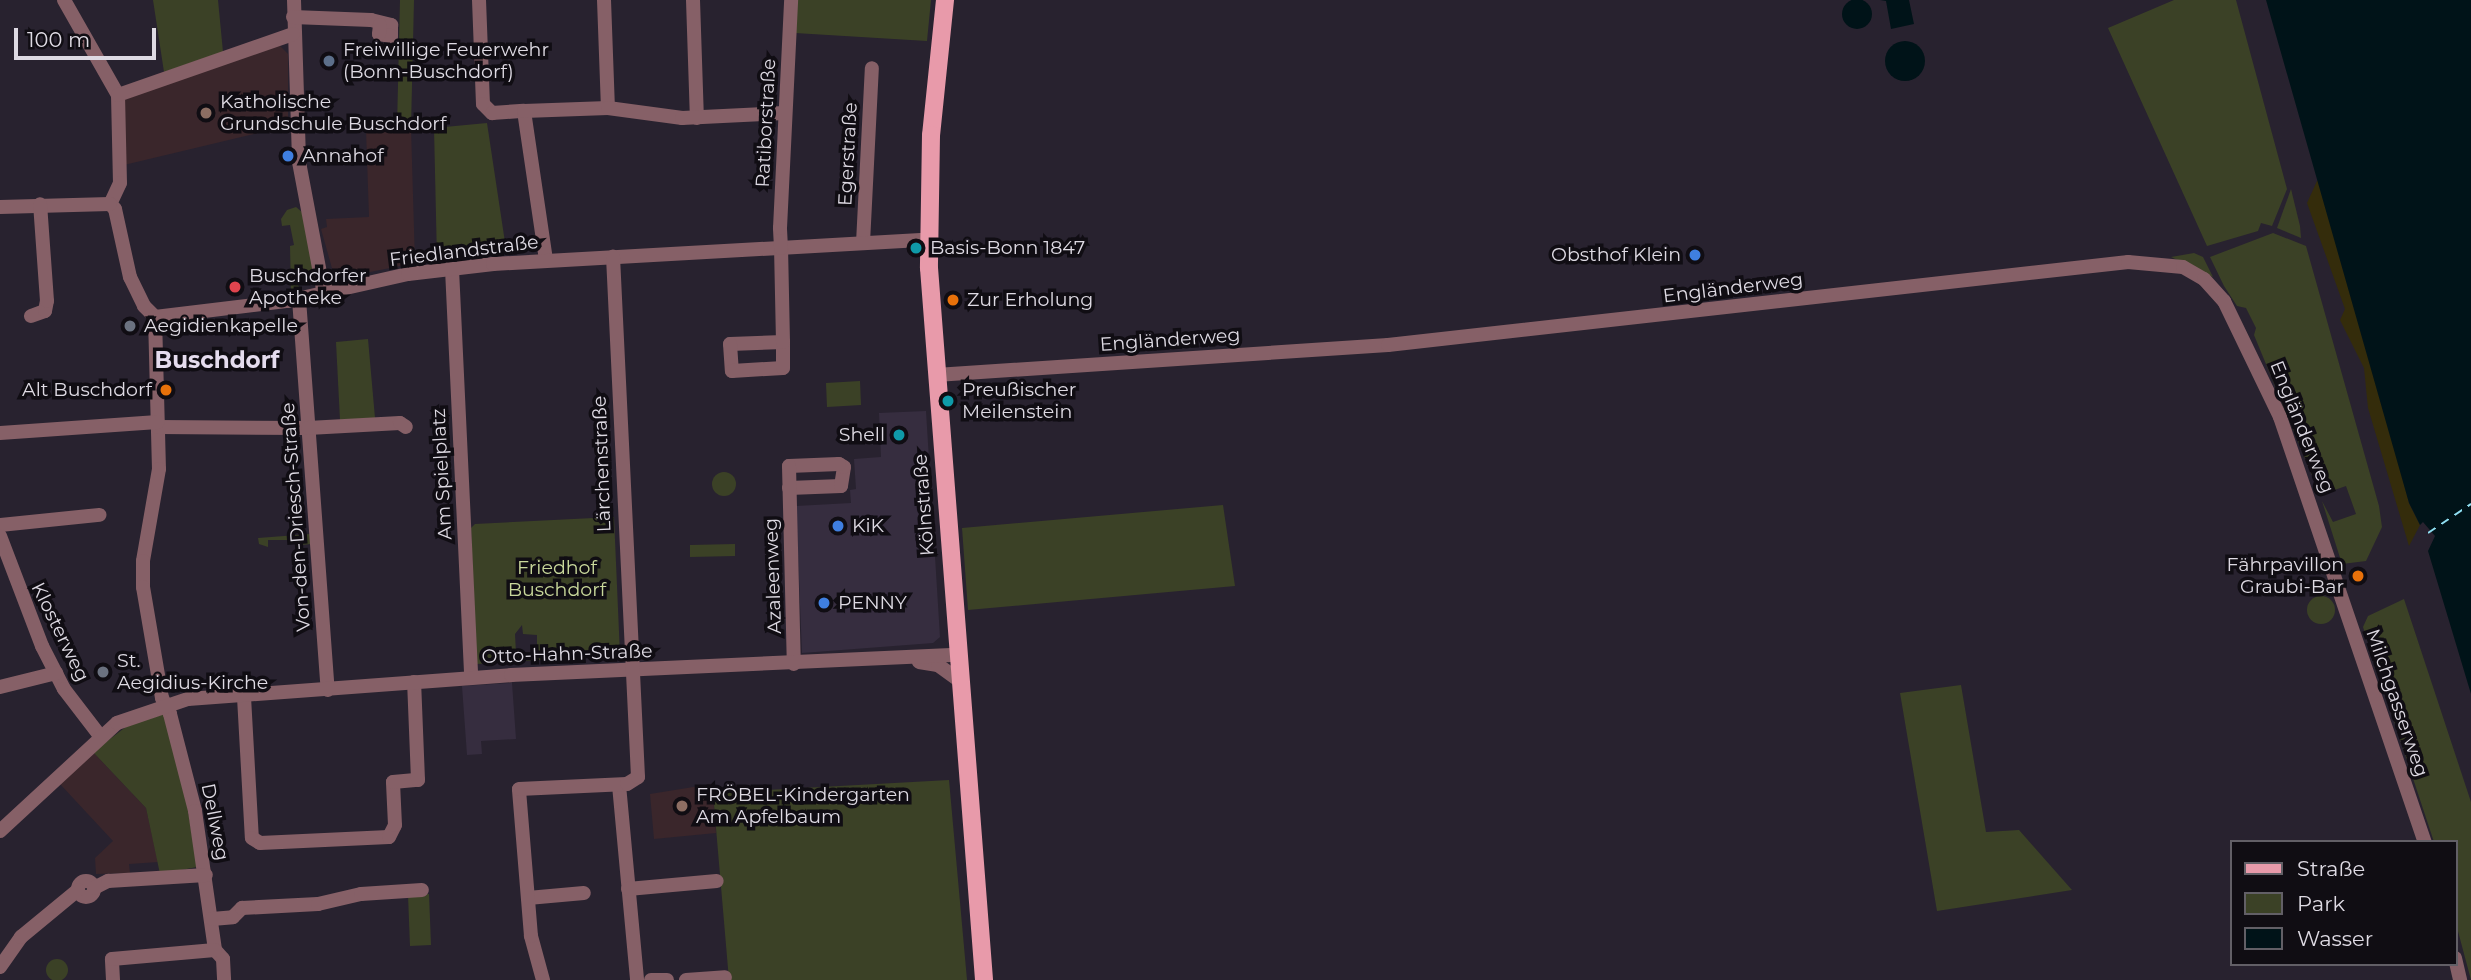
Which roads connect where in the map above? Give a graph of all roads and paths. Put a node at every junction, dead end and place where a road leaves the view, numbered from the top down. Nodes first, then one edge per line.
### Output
1 (64, 0) edge
2 (294, 0) edge
3 (479, 0) edge
4 (604, 0) edge
5 (693, 0) edge
6 (791, 0) edge
7 (945, 0) edge
8 (293, 17) junction
9 (380, 25) dead end
10 (293, 34) junction
11 (872, 68) dead end
12 (118, 94) junction
13 (608, 108) junction
14 (524, 111) junction
15 (785, 113) junction
16 (697, 118) junction
17 (40, 204) junction
18 (110, 204) junction
19 (0, 206) edge
20 (929, 240) junction
21 (863, 243) junction
22 (781, 248) junction
23 (613, 257) junction
24 (546, 260) junction
25 (452, 270) junction
26 (324, 294) junction
27 (299, 299) junction
28 (31, 316) dead end
29 (155, 317) junction
30 (783, 342) dead end
31 (936, 375) junction
32 (158, 425) junction
33 (406, 427) dead end
34 (308, 428) junction
35 (0, 433) edge
36 (789, 488) dead end
37 (99, 515) dead end
38 (0, 526) edge
39 (0, 536) edge
40 (2335, 576) joint
41 (957, 655) junction
42 (897, 658) junction
43 (794, 664) junction
44 (630, 670) junction
45 (56, 673) junction
46 (471, 677) junction
47 (959, 680) junction
48 (414, 682) junction
49 (0, 687) edge
50 (328, 690) junction
51 (242, 697) junction
52 (171, 703) junction
53 (100, 736) junction
54 (619, 785) junction
55 (0, 831) edge
56 (2424, 840) edge
57 (206, 875) junction
58 (717, 881) dead end
59 (628, 889) junction
60 (422, 890) dead end
61 (584, 893) dead end
62 (528, 898) junction
63 (212, 919) junction
64 (215, 950) junction
65 (0, 967) edge
66 (725, 977) dead end
67 (113, 980) edge
68 (224, 980) edge
69 (543, 980) edge
70 (637, 980) edge
71 (651, 980) edge
72 (667, 980) edge
73 (687, 980) edge
74 (984, 980) edge

1 - 12 street
2 - 8 street
3 - 14 street
4 - 13 street
5 - 16 street
6 - 15 street, Ratiborstraße
7 - 20 main road, Kölnstraße
8 - 9 street
8 - 10 street
10 - 12 street
10 - 26 street
11 - 21 street, Egerstraße
12 - 18 street
13 - 14 street
13 - 16 street
14 - 24 street
15 - 16 street
15 - 22 street, Ratiborstraße
17 - 18 street
17 - 19 street
17 - 28 street
18 - 29 street
20 - 21 street, Friedlandstraße
20 - 31 main road, Kölnstraße
21 - 22 street, Friedlandstraße
22 - 23 street, Friedlandstraße
22 - 30 street
23 - 24 street, Friedlandstraße
23 - 44 street, Lärchenstraße
24 - 25 street, Friedlandstraße
25 - 26 street, Friedlandstraße
25 - 46 street, Am Spielplatz
26 - 27 street, Friedlandstraße
27 - 29 street, Friedlandstraße
27 - 34 street, Von-den-Driesch-Straße
29 - 32 street, Dellweg
31 - 40 street, Engländerweg
31 - 41 main road, Kölnstraße
32 - 34 street
32 - 35 street
32 - 52 street, Dellweg
33 - 34 street
34 - 50 street, Von-den-Driesch-Straße
36 - 43 street, Azaleenweg
37 - 38 street
39 - 45 street, Klosterweg
40 - 56 street, Milchgasserweg
41 - 42 street, Otto-Hahn-Straße
41 - 47 main road, Kölnstraße
42 - 43 street, Otto-Hahn-Straße
42 - 47 street, Otto-Hahn-Straße
43 - 44 street, Otto-Hahn-Straße
44 - 46 street, Otto-Hahn-Straße
44 - 54 street, Lärchenstraße
45 - 49 street
45 - 53 street, Klosterweg
46 - 48 street, Otto-Hahn-Straße
47 - 74 main road, Kölnstraße
48 - 50 street, Otto-Hahn-Straße
48 - 51 street
50 - 51 street, Otto-Hahn-Straße
51 - 52 street, Otto-Hahn-Straße
52 - 53 street, Otto-Hahn-Straße
52 - 57 street, Dellweg
53 - 55 street, Otto-Hahn-Straße
54 - 59 street
54 - 62 street
57 - 63 street, Dellweg
57 - 65 street
58 - 59 street
59 - 70 street
60 - 63 street
61 - 62 street
62 - 69 street
63 - 64 street, Dellweg
64 - 67 street
64 - 68 street, Dellweg
66 - 73 street
71 - 72 street

